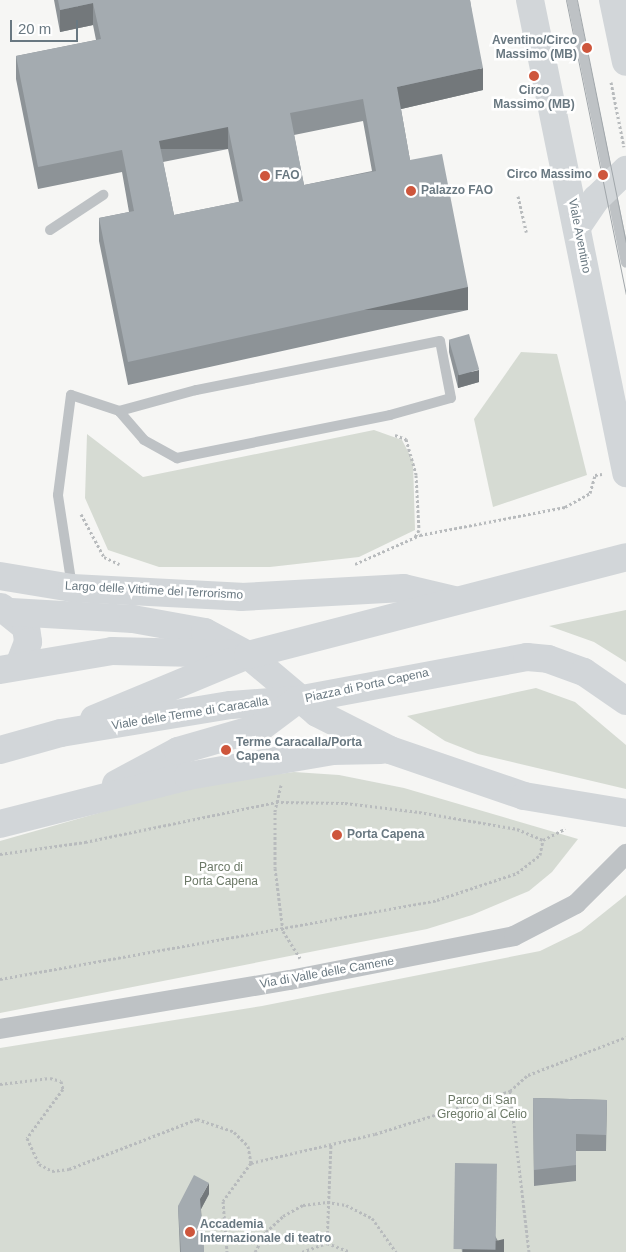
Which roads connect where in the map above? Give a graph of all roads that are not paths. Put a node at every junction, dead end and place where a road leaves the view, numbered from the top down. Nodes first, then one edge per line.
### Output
1 (530, 0) edge
2 (572, 0) edge
3 (613, 0) edge
4 (626, 62) edge
5 (618, 176) edge
6 (103, 196) dead end
7 (577, 226) junction
8 (50, 230) dead end
9 (626, 263) edge
10 (119, 411) junction
11 (626, 473) edge
12 (626, 557) edge
13 (0, 576) edge
14 (72, 588) junction
15 (458, 601) junction
16 (6, 609) edge
17 (248, 655) junction
18 (10, 668) edge
19 (297, 700) junction
20 (626, 701) edge
21 (61, 733) junction
22 (0, 750) edge
23 (390, 750) junction
24 (58, 807) junction
25 (626, 813) edge
26 (0, 824) edge
27 (626, 854) edge
28 (0, 1029) edge

1 - 7 main road, Viale Aventino
2 - 5 lane
3 - 4 main road
5 - 7 main road
5 - 9 lane
6 - 8 lane
7 - 11 main road, Viale Aventino
10 - 10 lane
10 - 14 lane
12 - 15 main road
13 - 14 main road, Largo delle Vittime del Terrorismo
14 - 15 main road, Largo delle Vittime del Terrorismo
15 - 17 main road
16 - 17 main road
16 - 18 main road
17 - 18 main road
17 - 19 main road
17 - 21 main road, Viale delle Terme di Caracalla
19 - 20 main road, Piazza di Porta Capena
19 - 21 main road, Viale delle Terme di Caracalla
19 - 23 main road, Piazza di Porta Capena
19 - 24 main road, Viale delle Terme di Caracalla
21 - 22 main road, Viale delle Terme di Caracalla
23 - 24 main road, Viale delle Terme di Caracalla
23 - 25 main road, Piazza di Porta Capena
24 - 26 main road, Viale delle Terme di Caracalla
27 - 28 street, Via di Valle delle Camene

